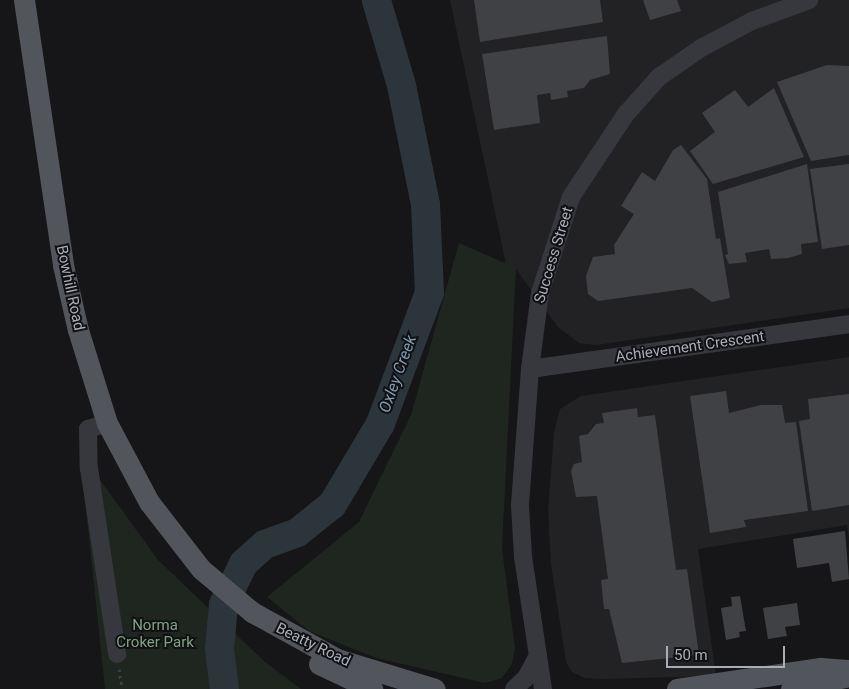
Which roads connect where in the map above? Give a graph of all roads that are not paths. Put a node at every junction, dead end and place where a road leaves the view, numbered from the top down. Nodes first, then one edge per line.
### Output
1 (24, 0) edge
2 (809, 0) edge
3 (849, 324) edge
4 (530, 369) junction
5 (108, 423) junction
6 (186, 552) joint
7 (252, 612) junction
8 (117, 654) dead end
9 (537, 657) junction
10 (849, 670) edge
11 (849, 676) edge
12 (372, 689) edge
13 (435, 689) edge
14 (514, 689) edge
15 (543, 689) edge
16 (677, 689) edge
17 (791, 689) edge

1 - 5 main road, Bowhill Road
2 - 4 street, Success Street
3 - 4 street, Achievement Crescent
4 - 9 street, Success Street
5 - 6 main road, Bowhill Road
5 - 8 street
6 - 7 main road, Beatty Road
7 - 12 main road, Beatty Road
7 - 13 main road, Beatty Road
9 - 14 street
9 - 15 street, Success Street
10 - 16 main road
11 - 17 main road

